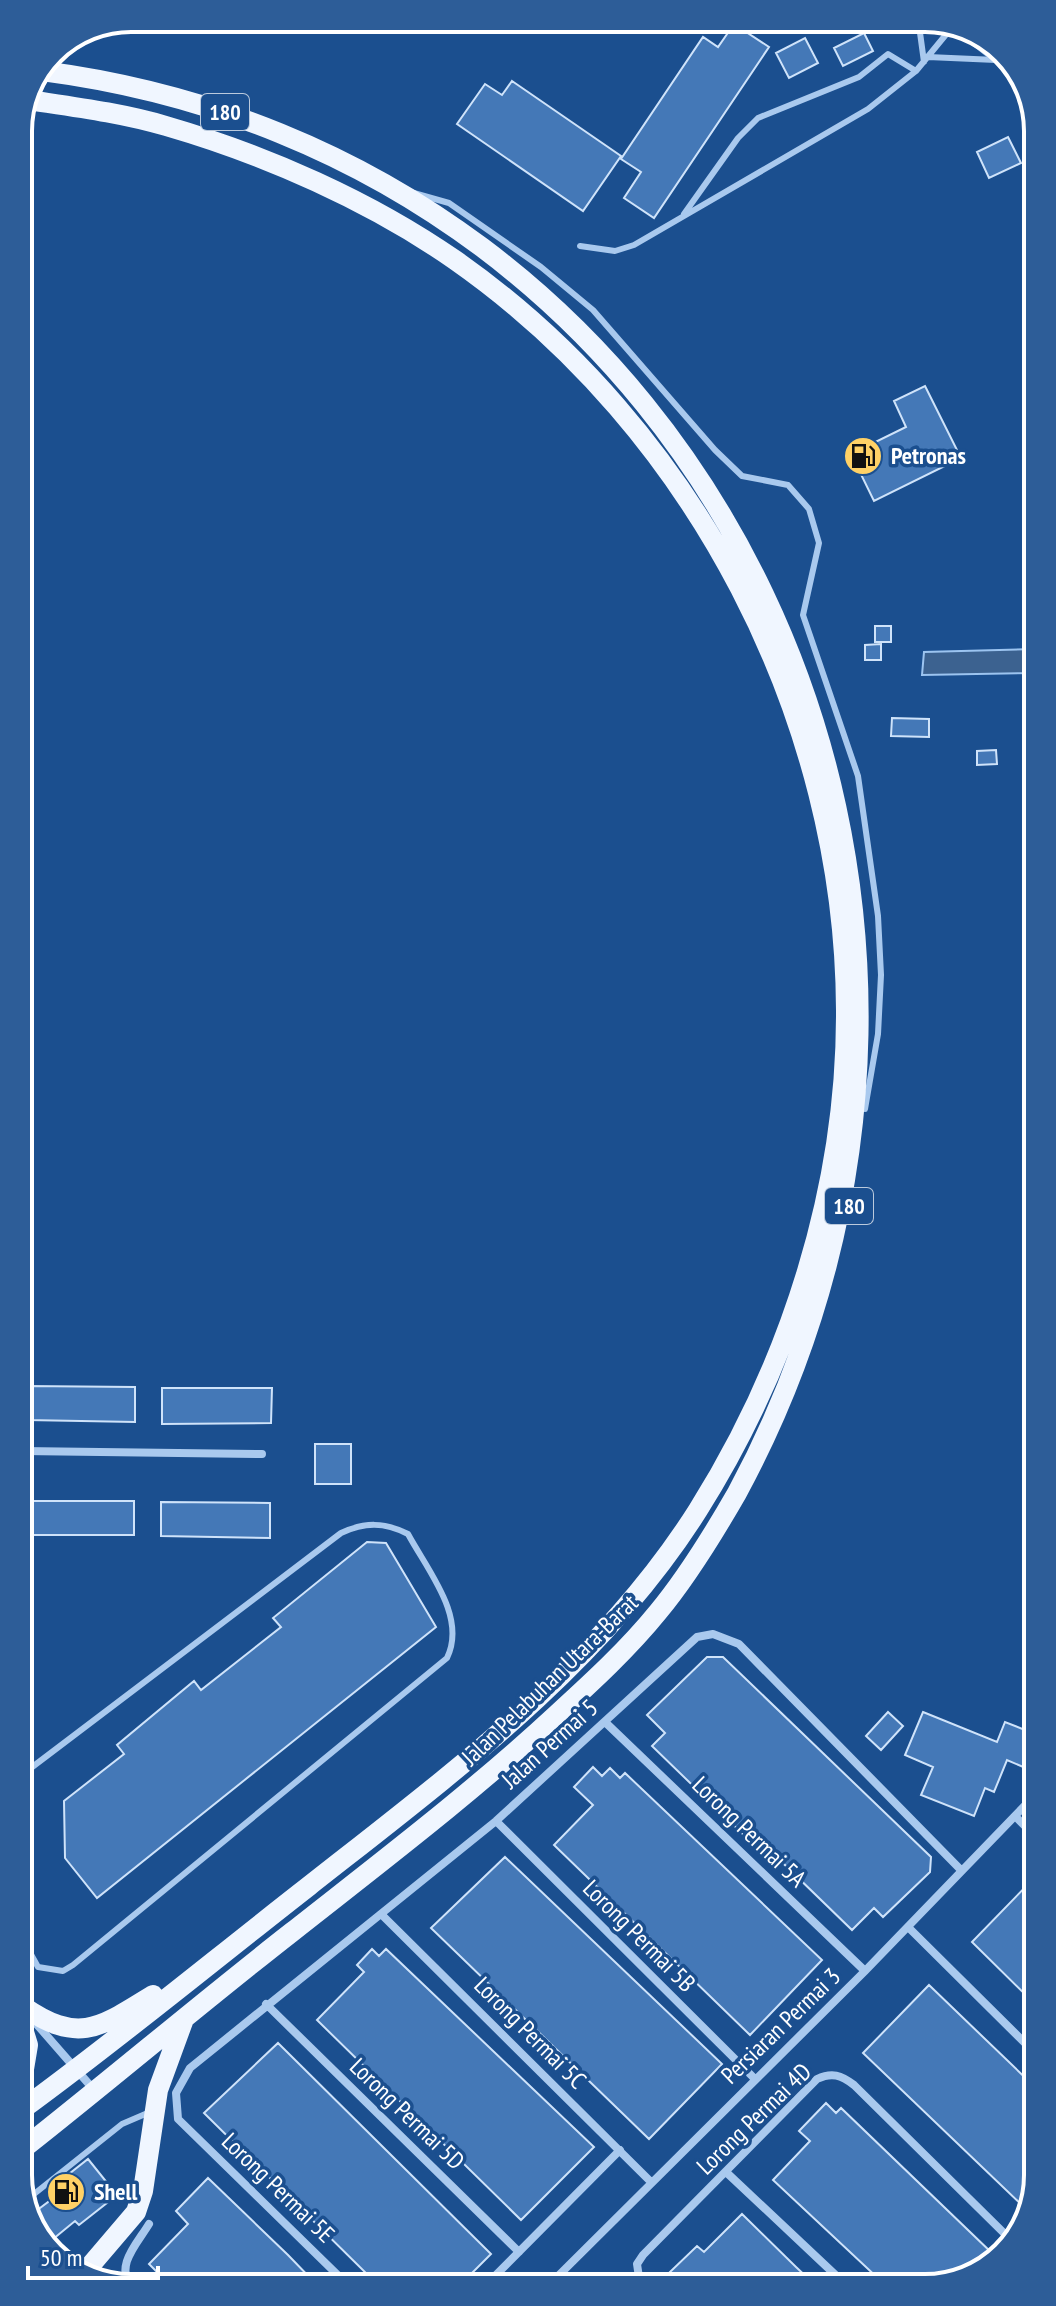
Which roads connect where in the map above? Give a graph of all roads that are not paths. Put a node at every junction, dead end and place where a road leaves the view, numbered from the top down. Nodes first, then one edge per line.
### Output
1 (921, 32) edge
2 (947, 35) edge
3 (926, 60) junction
4 (995, 61) edge
5 (916, 71) junction
6 (51, 73) edge
7 (37, 101) edge
8 (396, 188) junction
9 (682, 217) junction
10 (580, 246) dead end
11 (865, 1109) junction
12 (32, 1451) edge
13 (262, 1454) dead end
14 (605, 1722) junction
15 (32, 1768) edge
16 (1024, 1808) edge
17 (1016, 1817) junction
18 (496, 1821) junction
19 (1024, 1825) edge
20 (960, 1869) junction
21 (381, 1914) junction
22 (908, 1927) junction
23 (231, 1947) junction
24 (32, 1956) edge
25 (865, 1971) junction
26 (266, 2004) junction
27 (32, 2013) edge
28 (186, 2015) junction
29 (32, 2018) edge
30 (1024, 2042) edge
31 (77, 2069) junction
32 (755, 2079) junction
33 (96, 2092) junction
34 (32, 2102) edge
35 (154, 2110) junction
36 (178, 2119) joint
37 (32, 2142) edge
38 (620, 2150) junction
39 (726, 2172) junction
40 (650, 2181) junction
41 (34, 2194) edge
42 (149, 2224) dead end
43 (1004, 2233) edge
44 (519, 2252) junction
45 (91, 2265) edge
46 (124, 2274) edge
47 (337, 2274) edge
48 (497, 2274) edge
49 (560, 2274) edge
50 (637, 2274) edge
51 (834, 2274) edge

1 - 3 lane
2 - 3 lane
3 - 4 lane
3 - 5 lane
5 - 9 lane
5 - 9 lane
6 - 8 main road, Jalan Pelabuhan Utara-Barat / 180
7 - 23 main road, Jalan Pelabuhan Utara-Barat / 180
8 - 11 main road, Jalan Pelabuhan Utara-Barat / 180
8 - 11 lane
9 - 10 lane
11 - 28 main road, Jalan Pelabuhan Utara-Barat / 180
12 - 13 street
14 - 18 street, Jalan Permai 5
14 - 20 street, Jalan Permai 5
14 - 25 street, Lorong Permai 5A
15 - 24 lane
16 - 17 street, Persiaran Permai 3
17 - 19 street
17 - 20 street, Persiaran Permai 3
18 - 21 street, Jalan Permai 5
18 - 32 street, Lorong Permai 5B
20 - 22 street, Persiaran Permai 3
21 - 26 street, Jalan Permai 5
21 - 38 street, Lorong Permai 5C
22 - 25 street, Persiaran Permai 3
22 - 30 street
23 - 27 main road
23 - 31 main road, Jalan Pelabuhan Utara-Barat / 180
25 - 32 street, Persiaran Permai 3
26 - 36 street, Jalan Permai 5
26 - 44 street, Lorong Permai 5D
28 - 33 main road, Jalan Pelabuhan Utara-Barat / 180
28 - 35 main road
29 - 31 street
31 - 33 street
31 - 34 main road, Jalan Pelabuhan Utara-Barat / 180
32 - 40 street, Persiaran Permai 3
33 - 37 main road, Jalan Pelabuhan Utara-Barat / 180
35 - 41 lane
35 - 45 main road
36 - 47 street, Lorong Permai 5E
38 - 40 street, Lorong Permai 5C
38 - 44 street
39 - 43 street, Lorong Permai 4D
39 - 50 street, Lorong Permai 4D
39 - 51 street
40 - 49 street, Persiaran Permai 3
42 - 46 street
44 - 48 street

